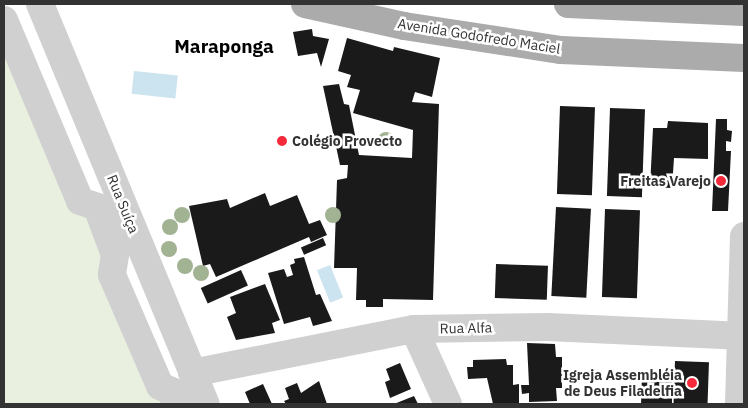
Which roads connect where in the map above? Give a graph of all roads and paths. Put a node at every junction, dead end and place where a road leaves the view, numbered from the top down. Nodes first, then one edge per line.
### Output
1 (40, 4) edge
2 (305, 4) edge
3 (568, 4) edge
4 (744, 12) edge
5 (4, 20) edge
6 (744, 58) edge
7 (744, 236) edge
8 (414, 329) junction
9 (743, 336) edge
10 (192, 374) junction
11 (176, 404) edge
12 (206, 404) edge
13 (448, 404) edge
14 (739, 404) edge

1 - 10 street, Rua Suíça
2 - 6 main road, Avenida Godofredo Maciel
3 - 4 main road
5 - 11 street
7 - 9 street
8 - 9 street, Rua Alfa
8 - 10 street, Rua Alfa
8 - 13 street
9 - 14 street
10 - 12 street, Rua Suíça

